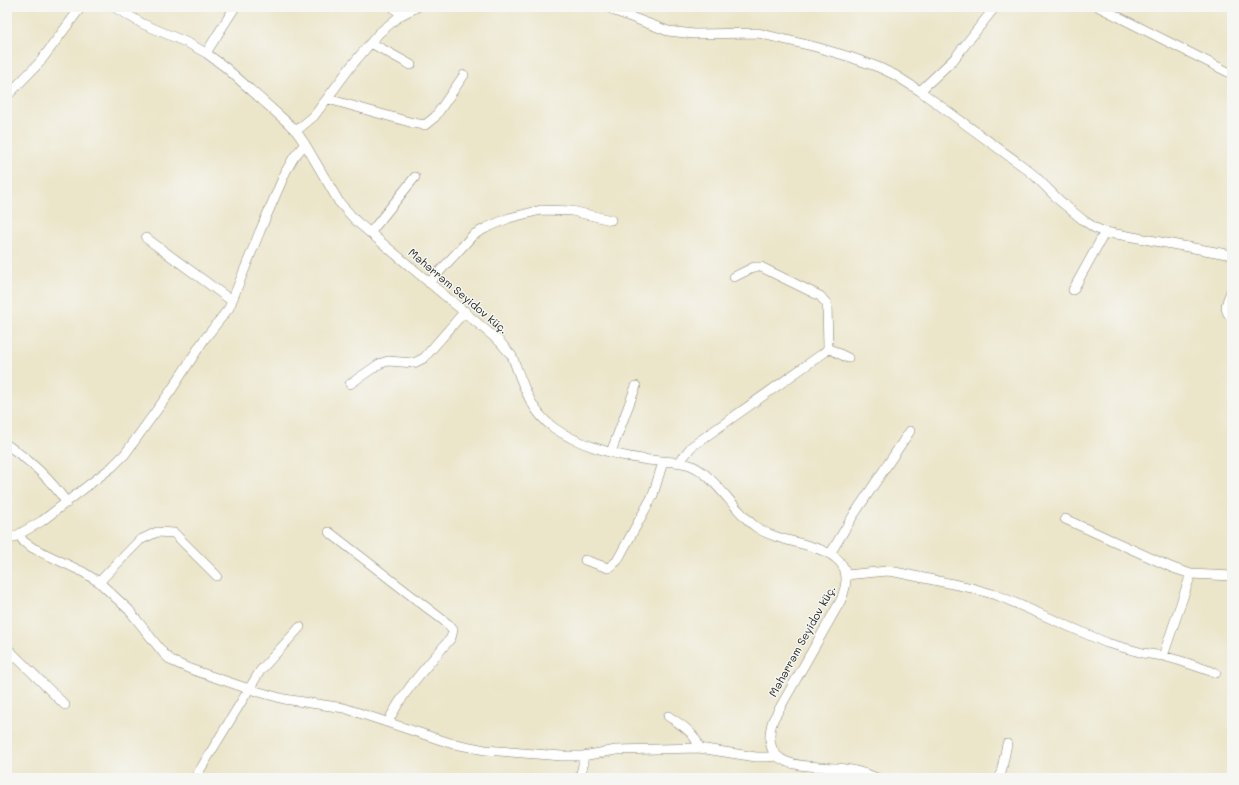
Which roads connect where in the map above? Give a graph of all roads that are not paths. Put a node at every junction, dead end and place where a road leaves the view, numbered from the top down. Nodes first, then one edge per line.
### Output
1 (81, 7) edge
2 (114, 7) edge
3 (234, 7) edge
4 (393, 7) edge
5 (417, 7) edge
6 (608, 7) edge
7 (995, 7) edge
8 (1099, 7) edge
9 (401, 15) junction
10 (371, 43) junction
11 (206, 53) junction
12 (411, 65) dead end
13 (1232, 74) edge
14 (464, 75) dead end
15 (920, 91) junction
16 (7, 96) edge
17 (328, 99) junction
18 (296, 131) junction
19 (305, 144) junction
20 (414, 177) dead end
21 (611, 220) dead end
22 (1105, 232) junction
23 (370, 233) junction
24 (146, 238) dead end
25 (1232, 255) edge
26 (734, 277) dead end
27 (429, 283) junction
28 (1232, 289) edge
29 (1073, 290) dead end
30 (232, 301) junction
31 (465, 312) junction
32 (1232, 318) edge
33 (828, 348) junction
34 (848, 358) dead end
35 (350, 384) dead end
36 (636, 386) dead end
37 (910, 431) dead end
38 (7, 445) edge
39 (611, 452) junction
40 (663, 462) junction
41 (679, 463) junction
42 (68, 503) junction
43 (1065, 519) dead end
44 (329, 532) dead end
45 (19, 535) junction
46 (7, 541) edge
47 (830, 554) junction
48 (585, 560) dead end
49 (1191, 574) junction
50 (217, 576) dead end
51 (846, 576) junction
52 (1232, 576) edge
53 (99, 582) junction
54 (300, 626) dead end
55 (7, 648) edge
56 (1162, 656) junction
57 (1216, 673) dead end
58 (249, 689) junction
59 (65, 705) dead end
60 (668, 716) dead end
61 (388, 722) junction
62 (1007, 744) dead end
63 (699, 748) junction
64 (583, 756) junction
65 (777, 756) junction
66 (196, 778) edge
67 (580, 778) edge
68 (878, 778) edge
69 (1000, 778) edge

1 - 16 street
2 - 11 street, Məhərrəm Seyidov küç.
3 - 11 street
4 - 9 street
5 - 9 street
6 - 15 street
7 - 15 street
8 - 13 street
9 - 10 street
10 - 12 street
10 - 17 street
11 - 18 street, Məhərrəm Seyidov küç.
14 - 17 street
15 - 22 street
17 - 18 street
18 - 19 street, Məhərrəm Seyidov küç.
19 - 23 street, Məhərrəm Seyidov küç.
19 - 30 street
20 - 23 street
21 - 27 street
22 - 25 street
22 - 29 street
23 - 27 street, Məhərrəm Seyidov küç.
24 - 30 street
26 - 33 street
27 - 31 street, Məhərrəm Seyidov küç.
28 - 32 street
30 - 42 street
31 - 35 street
31 - 39 street, Məhərrəm Seyidov küç.
33 - 34 street
33 - 41 street
36 - 39 street
37 - 47 street
38 - 42 street
39 - 40 street, Məhərrəm Seyidov küç.
40 - 41 street, Məhərrəm Seyidov küç.
40 - 48 street
41 - 47 street, Məhərrəm Seyidov küç.
42 - 45 street
43 - 49 street
44 - 61 street
45 - 46 street
45 - 53 street
47 - 51 street, Məhərrəm Seyidov küç.
49 - 52 street
49 - 56 street
50 - 53 street
51 - 56 street
51 - 65 street, Məhərrəm Seyidov küç.
53 - 58 street
54 - 58 street
55 - 59 street
56 - 57 street
58 - 61 street
58 - 66 street
60 - 63 street
61 - 64 street
62 - 69 street
63 - 64 street
63 - 65 street
64 - 67 street
65 - 68 street

